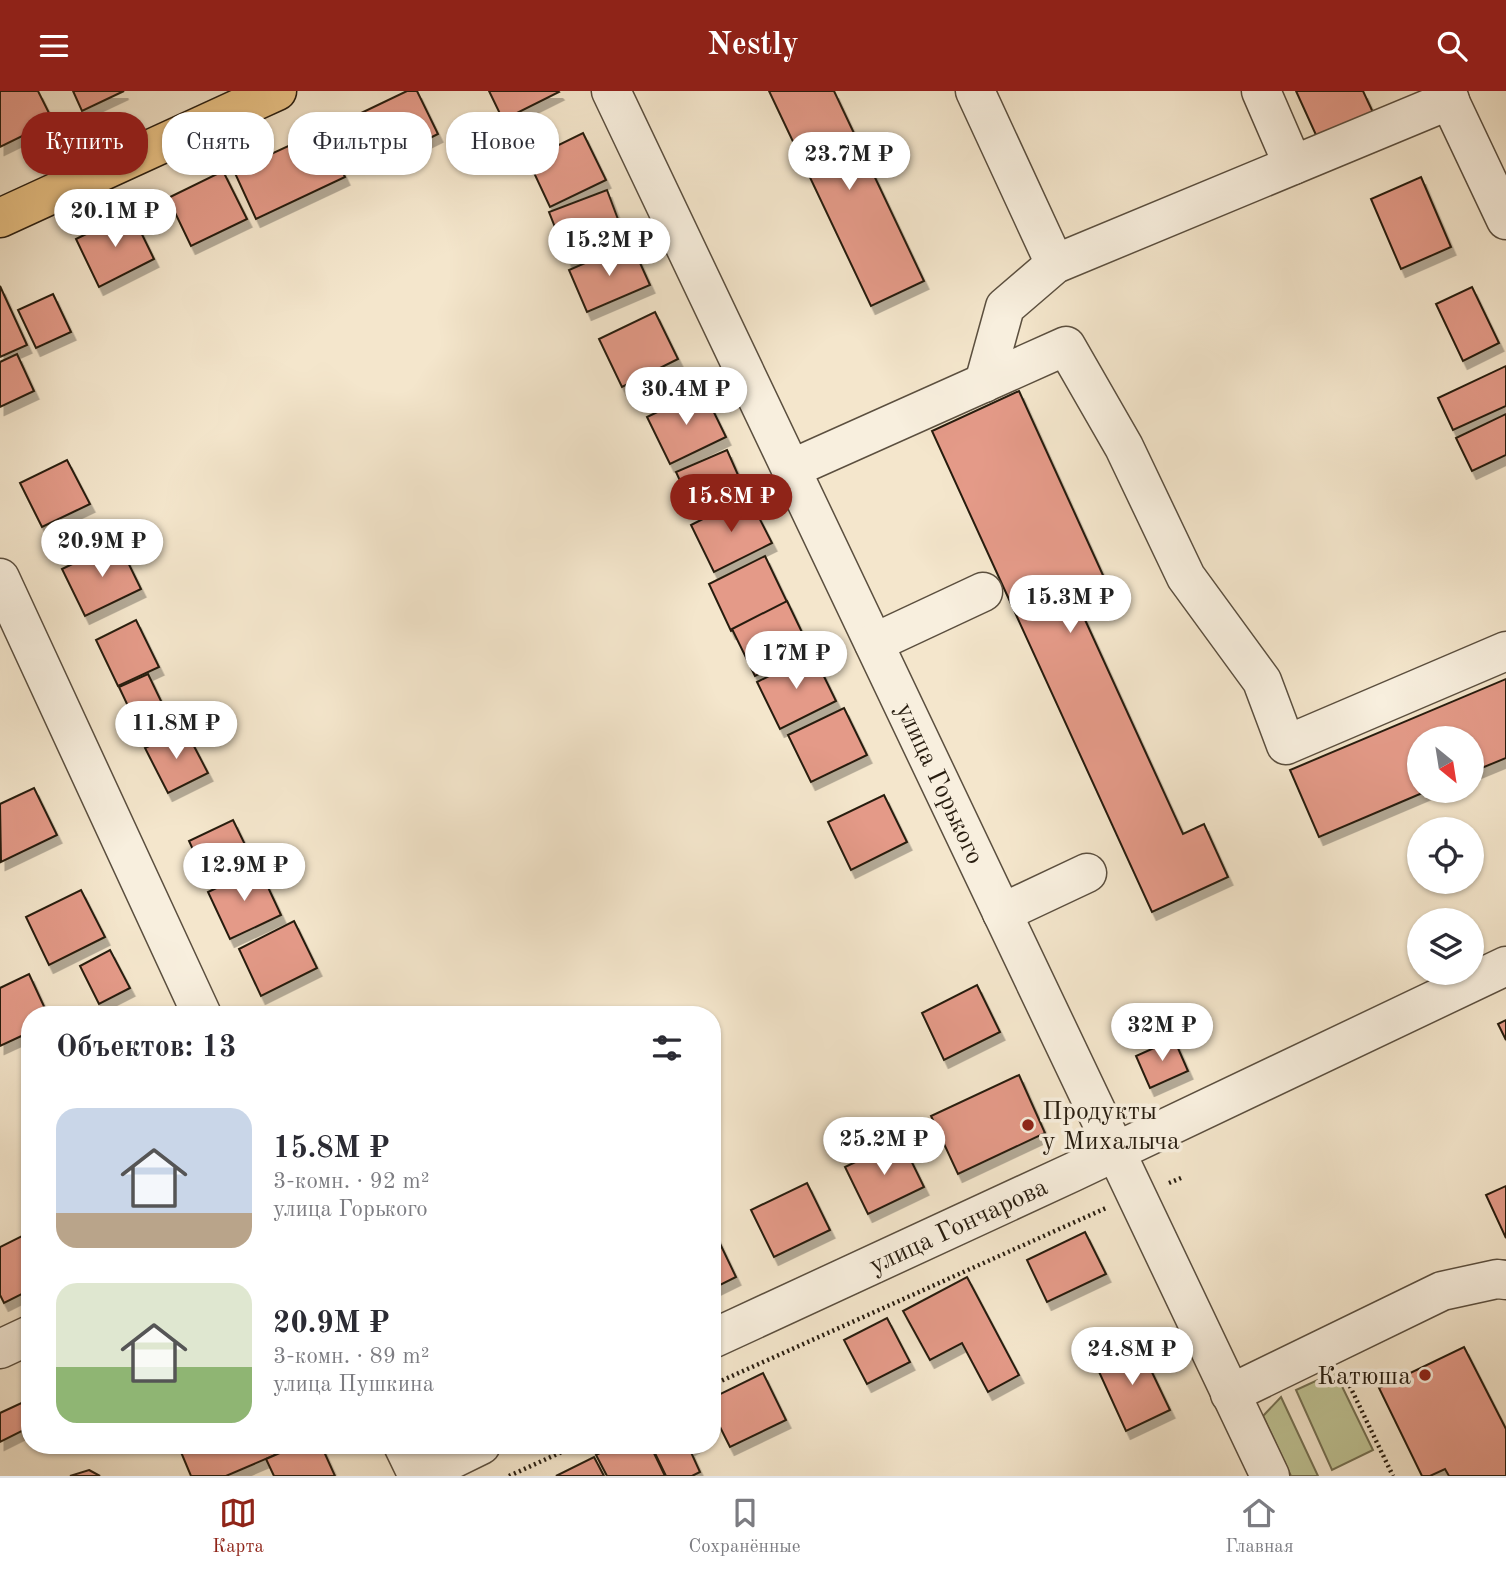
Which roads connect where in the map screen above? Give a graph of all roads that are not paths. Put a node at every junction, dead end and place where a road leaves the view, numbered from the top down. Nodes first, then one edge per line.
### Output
1 (277, 91) edge
2 (611, 91) edge
3 (975, 91) edge
4 (1261, 91) edge
5 (1447, 96) edge
6 (1293, 165) junction
7 (0, 218) edge
8 (1506, 220) edge
9 (1055, 264) junction
10 (984, 383) junction
11 (791, 469) junction
12 (0, 578) edge
13 (983, 592) dead end
14 (874, 643) junction
15 (1506, 651) edge
16 (1087, 873) dead end
17 (1002, 913) junction
18 (1506, 966) edge
19 (198, 1006) edge
20 (1116, 1151) junction
21 (1506, 1280) edge
22 (721, 1335) edge
23 (21, 1339) edge
24 (0, 1349) edge
25 (1230, 1394) junction
26 (407, 1454) edge
27 (463, 1454) edge
28 (418, 1476) edge
29 (1269, 1476) edge

1 - 7 main road
2 - 11 street, улица Горького
3 - 9 street
4 - 6 street
5 - 6 street
5 - 8 street
6 - 9 street
9 - 10 street
10 - 11 street
10 - 15 street
11 - 14 street, улица Горького
12 - 19 street
13 - 14 street
14 - 17 street, улица Горького
16 - 17 street
17 - 20 street, улица Горького
18 - 20 street, улица Гончарова
20 - 22 street, улица Гончарова
20 - 25 street, улица Горького
21 - 25 street
23 - 24 street
25 - 29 street, улица Горького
26 - 28 street
27 - 28 street

